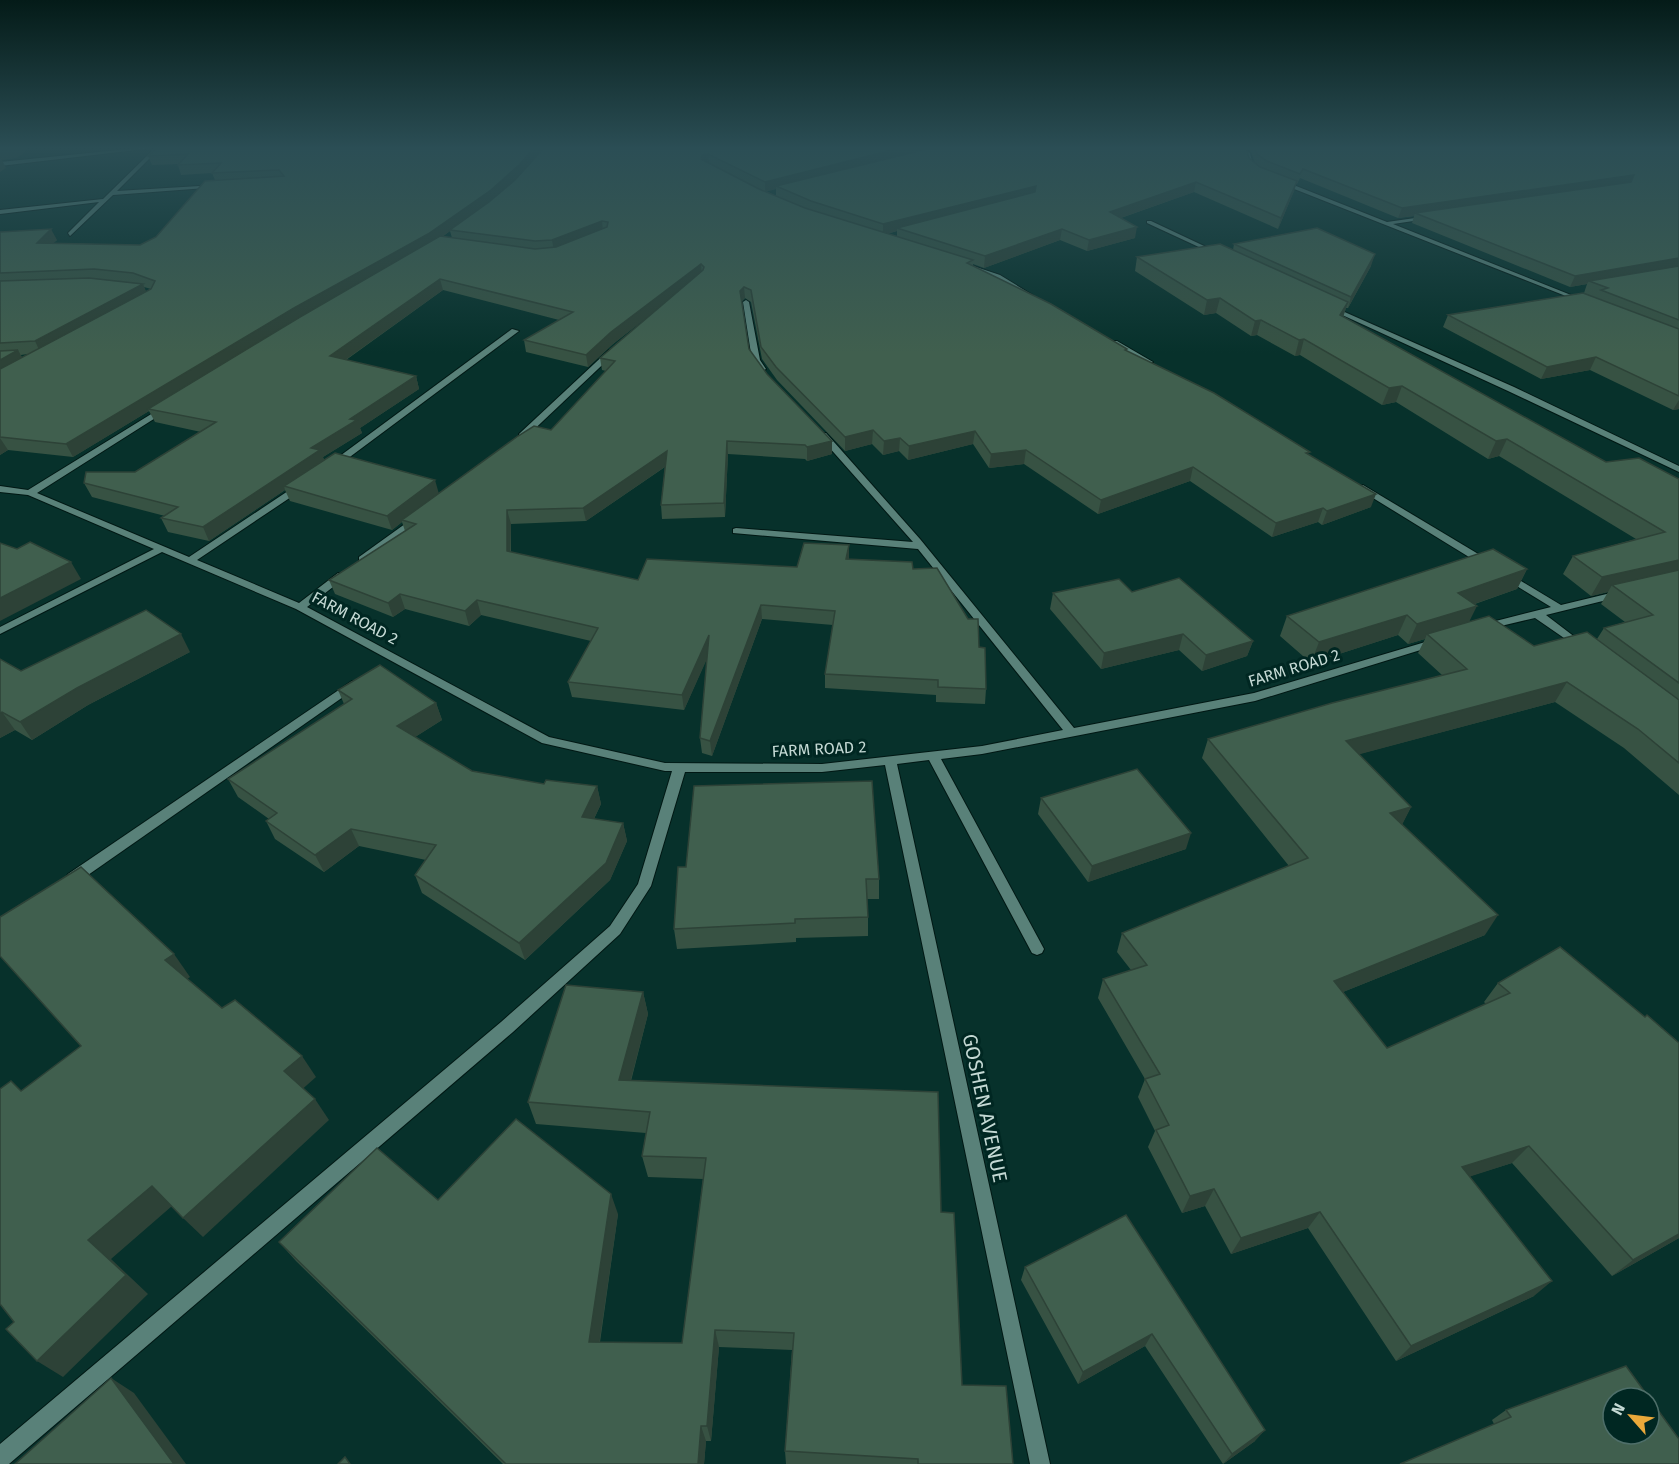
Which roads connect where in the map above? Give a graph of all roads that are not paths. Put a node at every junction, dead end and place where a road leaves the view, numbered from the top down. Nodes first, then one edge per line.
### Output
1 (88, 216) edge
2 (1369, 216) edge
3 (1432, 216) edge
4 (1149, 222) dead end
5 (1386, 223) junction
6 (70, 234) dead end
7 (1222, 256) edge
8 (965, 264) edge
9 (1574, 290) edge
10 (1563, 292) junction
11 (1038, 299) edge
12 (1316, 300) edge
13 (746, 302) edge
14 (1586, 302) edge
15 (515, 331) dead end
16 (1108, 339) edge
17 (617, 348) edge
18 (1160, 369) edge
19 (766, 375) edge
20 (170, 406) edge
21 (818, 429) edge
22 (517, 441) edge
23 (325, 470) edge
24 (1679, 470) edge
25 (306, 483) edge
26 (1356, 484) edge
27 (0, 489) edge
28 (30, 493) junction
29 (423, 513) edge
30 (736, 531) dead end
31 (921, 546) junction
32 (163, 548) junction
33 (191, 560) junction
34 (357, 564) edge
35 (347, 571) edge
36 (1635, 591) edge
37 (300, 607) junction
38 (1559, 608) junction
39 (1536, 613) junction
40 (0, 630) edge
41 (1472, 631) edge
42 (1449, 638) edge
43 (1593, 656) edge
44 (364, 677) edge
45 (1072, 733) junction
46 (933, 756) junction
47 (890, 761) junction
48 (680, 767) junction
49 (59, 887) edge
50 (1037, 949) dead end
51 (0, 1458) edge
52 (1040, 1464) edge

1 - 6 street
2 - 5 street
3 - 5 street
4 - 7 street
5 - 10 street
8 - 11 street
9 - 10 street
10 - 14 street
12 - 24 street
13 - 19 street
15 - 23 street
16 - 18 street
17 - 22 street
20 - 28 street
21 - 31 street
25 - 33 street
26 - 38 street
27 - 28 street, FARM ROAD 2
28 - 32 street, FARM ROAD 2
29 - 34 street
30 - 31 street
31 - 45 street
32 - 33 street, FARM ROAD 2
32 - 40 street
33 - 37 street, FARM ROAD 2
35 - 37 street
36 - 38 street
37 - 48 street, FARM ROAD 2
38 - 39 street
39 - 41 street
39 - 43 street
42 - 45 street, FARM ROAD 2
44 - 49 street
45 - 46 street, FARM ROAD 2
46 - 47 street, FARM ROAD 2
46 - 50 street
47 - 48 street, FARM ROAD 2
47 - 52 street, GOSHEN AVENUE
48 - 51 street

